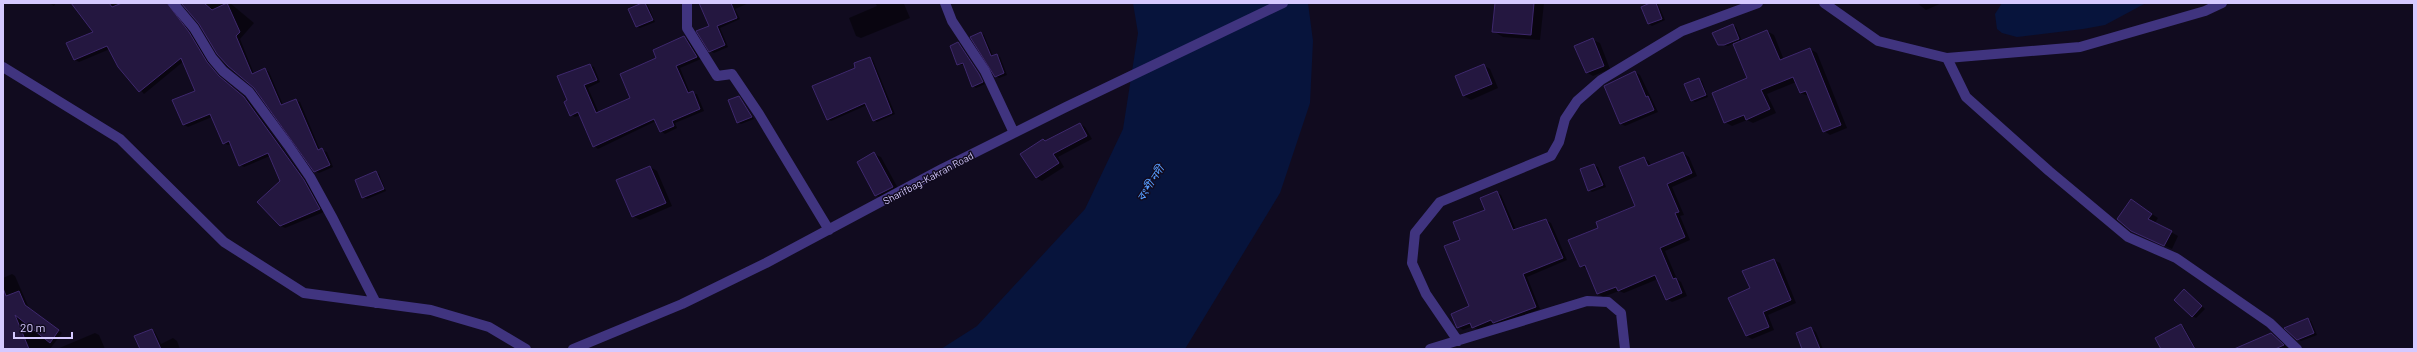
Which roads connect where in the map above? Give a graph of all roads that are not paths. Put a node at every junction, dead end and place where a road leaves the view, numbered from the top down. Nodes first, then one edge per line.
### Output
1 (173, 3) edge
2 (687, 3) edge
3 (945, 3) edge
4 (1283, 3) edge
5 (1758, 3) edge
6 (1824, 3) edge
7 (2222, 3) edge
8 (1947, 58) junction
9 (3, 67) edge
10 (1014, 133) junction
11 (829, 230) junction
12 (376, 303) junction
13 (1458, 341) junction
14 (526, 349) edge
15 (573, 349) edge
16 (1430, 349) edge
17 (1625, 349) edge
18 (2297, 349) edge

1 - 12 street
2 - 11 street
3 - 10 street
4 - 10 street, Sharifbag-Kakran Road
5 - 13 street
6 - 8 street
7 - 8 street
8 - 18 street
9 - 12 street
10 - 11 street, Sharifbag-Kakran Road
11 - 15 street, Sharifbag-Kakran Road
12 - 14 street
13 - 16 street
13 - 17 street

